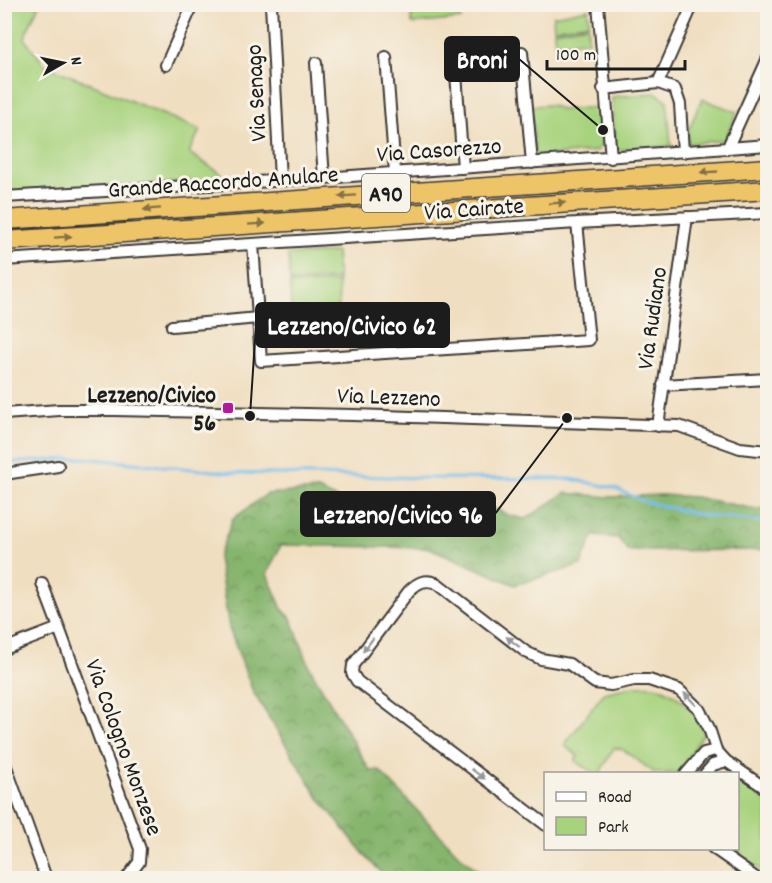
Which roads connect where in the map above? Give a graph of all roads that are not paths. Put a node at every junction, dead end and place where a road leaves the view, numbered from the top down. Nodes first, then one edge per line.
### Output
1 (193, 4) edge
2 (271, 4) edge
3 (598, 4) edge
4 (693, 4) edge
5 (522, 52) dead end
6 (386, 57) dead end
7 (768, 58) edge
8 (455, 60) dead end
9 (316, 63) dead end
10 (166, 65) dead end
11 (658, 83) junction
12 (603, 88) junction
13 (768, 145) edge
14 (727, 149) junction
15 (683, 152) junction
16 (611, 158) junction
17 (532, 163) junction
18 (463, 168) junction
19 (768, 168) edge
20 (395, 172) junction
21 (324, 178) junction
22 (280, 180) junction
23 (768, 190) edge
24 (4, 197) edge
25 (768, 213) edge
26 (687, 217) junction
27 (4, 220) edge
28 (577, 223) junction
29 (4, 241) edge
30 (252, 244) junction
31 (4, 260) edge
32 (258, 318) junction
33 (172, 326) dead end
34 (768, 379) edge
35 (663, 385) junction
36 (4, 414) edge
37 (658, 426) junction
38 (768, 451) edge
39 (58, 466) dead end
40 (4, 474) edge
41 (42, 583) dead end
42 (58, 628) junction
43 (4, 649) edge
44 (716, 750) junction
45 (4, 761) edge
46 (726, 761) junction
47 (688, 772) edge
48 (707, 772) edge
49 (768, 790) edge
50 (544, 823) edge
51 (714, 850) edge
52 (46, 879) edge
53 (127, 879) edge
54 (756, 879) edge

1 - 10 street
2 - 22 street, Via Senago
3 - 12 street
4 - 11 street
5 - 17 street
6 - 20 street
7 - 14 street
8 - 18 street
9 - 21 street
11 - 12 street
11 - 15 street
12 - 16 street
13 - 14 street, Via Casorezzo
14 - 15 street, Via Casorezzo
15 - 16 street, Via Casorezzo
16 - 17 street, Via Casorezzo
17 - 18 street, Via Casorezzo
18 - 20 street, Via Casorezzo
19 -> 27 highway, Grande Raccordo Anulare / A90
20 - 21 street, Via Casorezzo
21 - 22 street, Via Casorezzo
22 - 24 street, Via Casorezzo
29 -> 23 highway, Grande Raccordo Anulare / A90
25 - 26 street, Via Cairate
26 - 28 street, Via Cairate
26 - 35 street, Via Rudiano
28 - 30 street, Via Cairate
28 - 32 street
30 - 31 street, Via Cairate
30 - 32 street
32 - 33 street
34 - 35 street
35 - 37 street, Via Rudiano
36 - 37 street, Via Lezzeno
37 - 38 street, Via Lezzeno
39 - 40 street
41 - 42 street, Via Cologno Monzese
42 - 43 street
42 - 53 street, Via Cologno Monzese
44 - 46 street
44 - 47 street
44 -> 50 street
45 - 52 street
46 - 48 street
46 - 49 street
51 - 54 street

